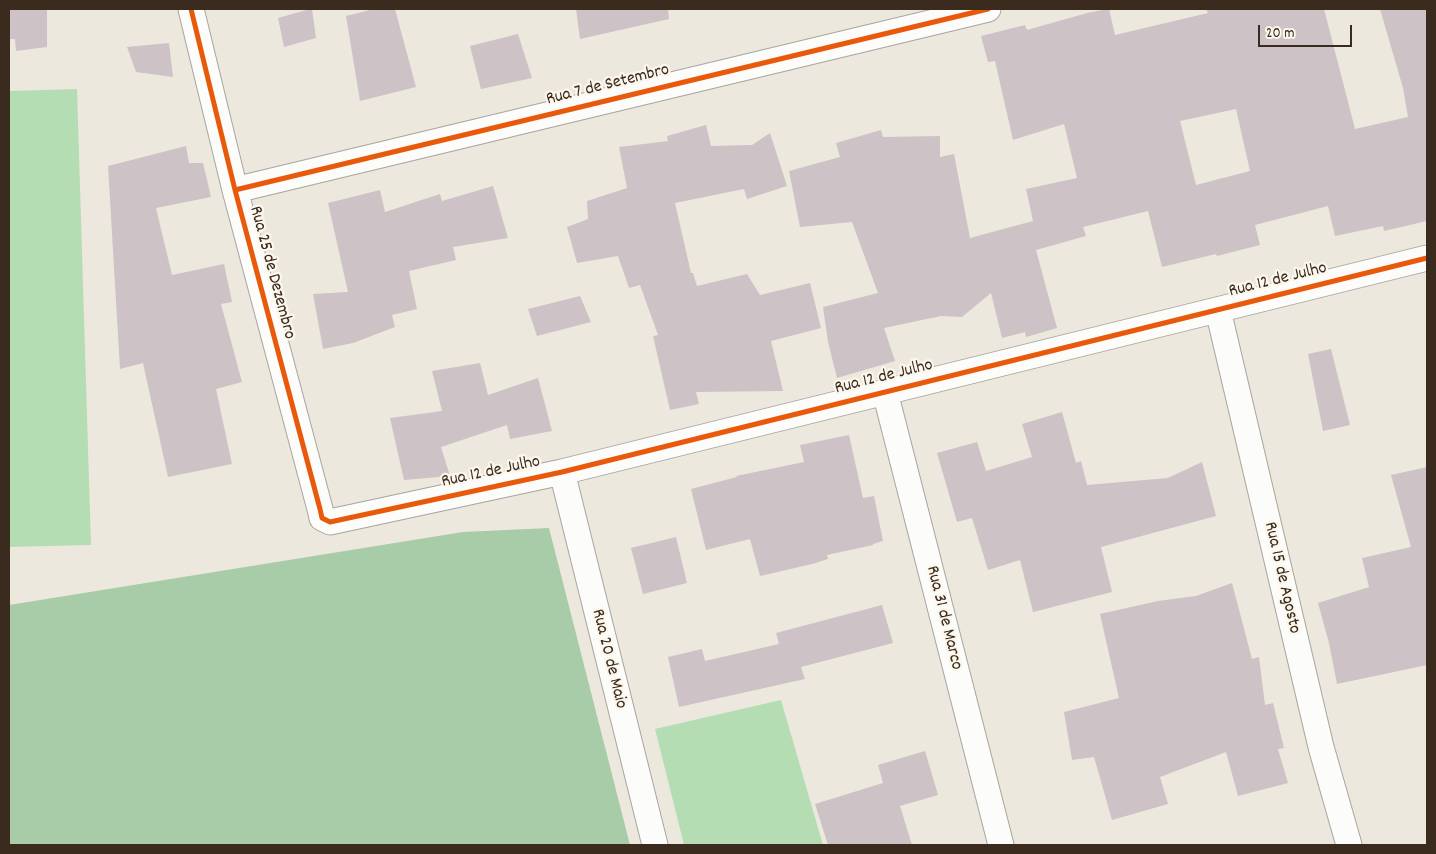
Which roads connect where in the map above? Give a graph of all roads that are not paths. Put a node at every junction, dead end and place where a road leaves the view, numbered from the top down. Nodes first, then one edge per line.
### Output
1 (191, 9) edge
2 (988, 9) edge
3 (235, 190) junction
4 (1427, 258) edge
5 (1218, 310) junction
6 (885, 392) junction
7 (562, 472) junction
8 (346, 518) joint
9 (655, 845) edge
10 (1001, 845) edge
11 (1348, 845) edge

1 - 3 street, Rua 25 de Dezembro
2 - 3 street, Rua 7 de Setembro
3 - 8 street, Rua 25 de Dezembro
4 - 5 street, Rua 12 de Julho
5 - 6 street, Rua 12 de Julho
5 - 11 street, Rua 15 de Agosto
6 - 7 street, Rua 12 de Julho
6 - 10 street, Rua 31 de Marco
7 - 8 street, Rua 12 de Julho
7 - 9 street, Rua 20 de Maio

